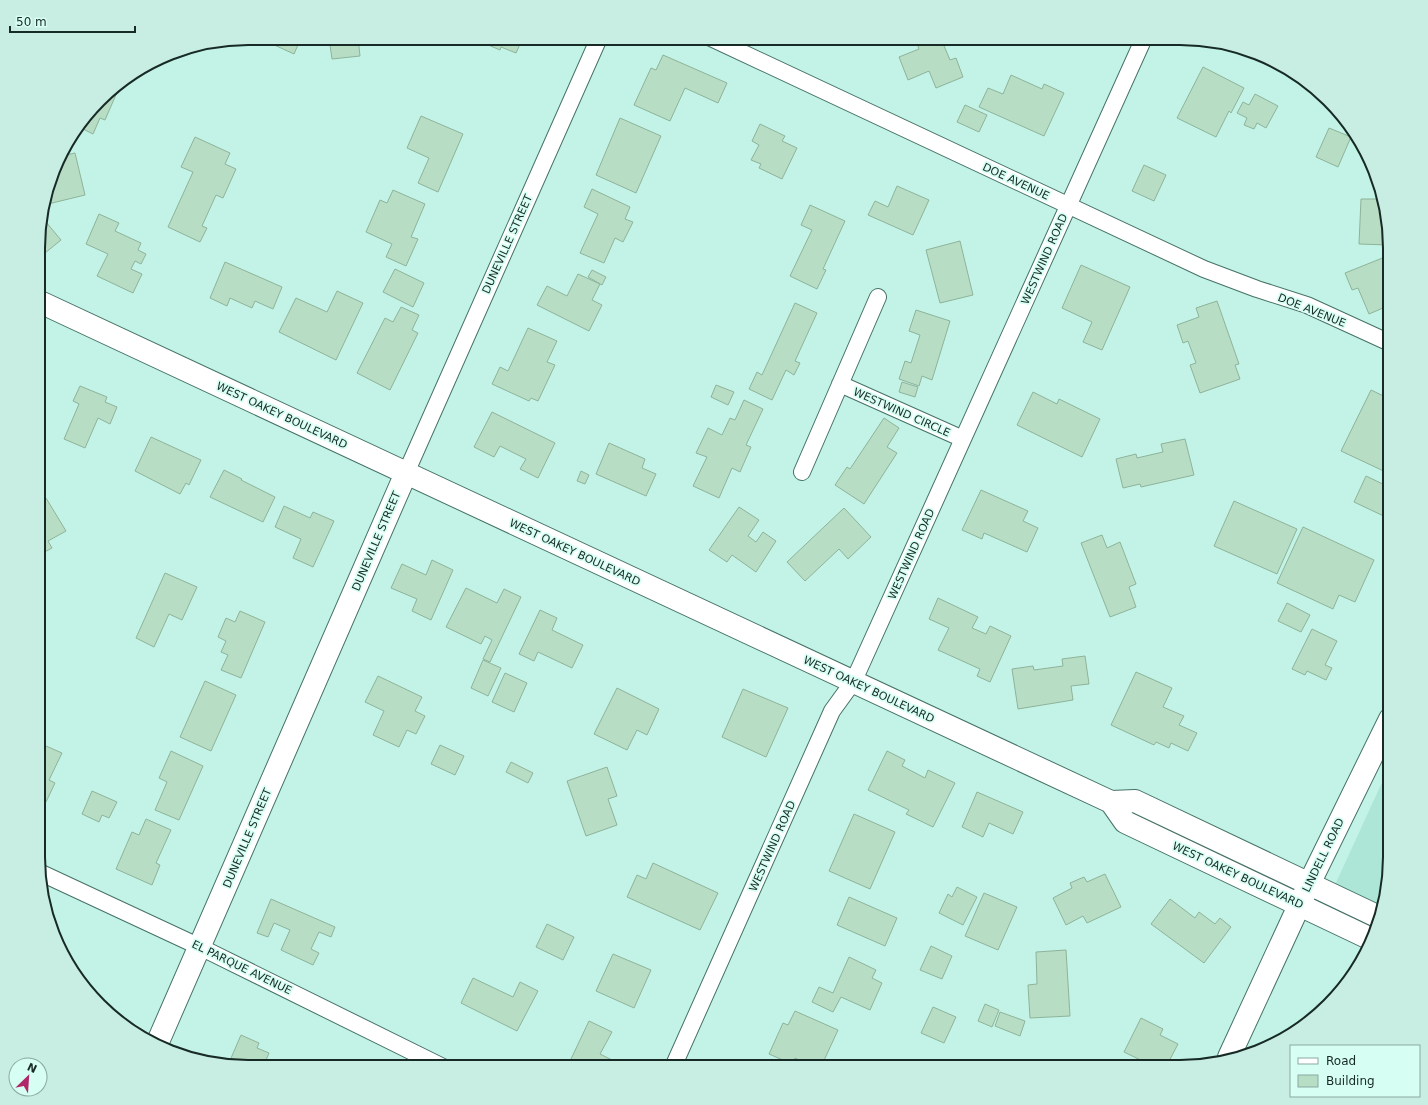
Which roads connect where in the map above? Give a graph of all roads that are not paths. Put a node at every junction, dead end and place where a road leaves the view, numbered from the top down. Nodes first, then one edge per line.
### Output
1 (595, 45) edge
2 (726, 45) edge
3 (1141, 45) edge
4 (1069, 205) junction
5 (878, 297) dead end
6 (45, 304) edge
7 (1383, 340) edge
8 (840, 384) junction
9 (963, 439) junction
10 (802, 472) dead end
11 (406, 473) junction
12 (853, 682) junction
13 (1383, 733) edge
14 (1111, 802) junction
15 (46, 875) edge
16 (1309, 884) junction
17 (1299, 904) junction
18 (1374, 915) edge
19 (1367, 937) edge
20 (200, 946) junction
21 (159, 1039) edge
22 (1231, 1054) edge
23 (429, 1060) edge
24 (676, 1060) edge

1 - 11 street, DUNEVILLE STREET
2 - 4 street, DOE AVENUE
3 - 4 street, WESTWIND ROAD
4 - 7 street, DOE AVENUE
4 - 9 street, WESTWIND ROAD
5 - 8 street, WESTWIND CIRCLE
6 - 11 main road, WEST OAKEY BOULEVARD
8 - 9 street, WESTWIND CIRCLE
8 - 10 street, WESTWIND CIRCLE
9 - 12 street, WESTWIND ROAD
11 - 12 main road, WEST OAKEY BOULEVARD
11 - 20 main road, DUNEVILLE STREET
12 - 14 main road, WEST OAKEY BOULEVARD
12 - 24 street, WESTWIND ROAD
13 - 16 main road, LINDELL ROAD
14 - 16 main road, WEST OAKEY BOULEVARD
14 - 17 main road, WEST OAKEY BOULEVARD
15 - 20 street, EL PARQUE AVENUE
16 - 17 main road, LINDELL ROAD
16 - 18 main road, WEST OAKEY BOULEVARD
17 - 19 main road, WEST OAKEY BOULEVARD
17 - 22 main road, LINDELL ROAD
20 - 21 main road, DUNEVILLE STREET
20 - 23 street, EL PARQUE AVENUE

